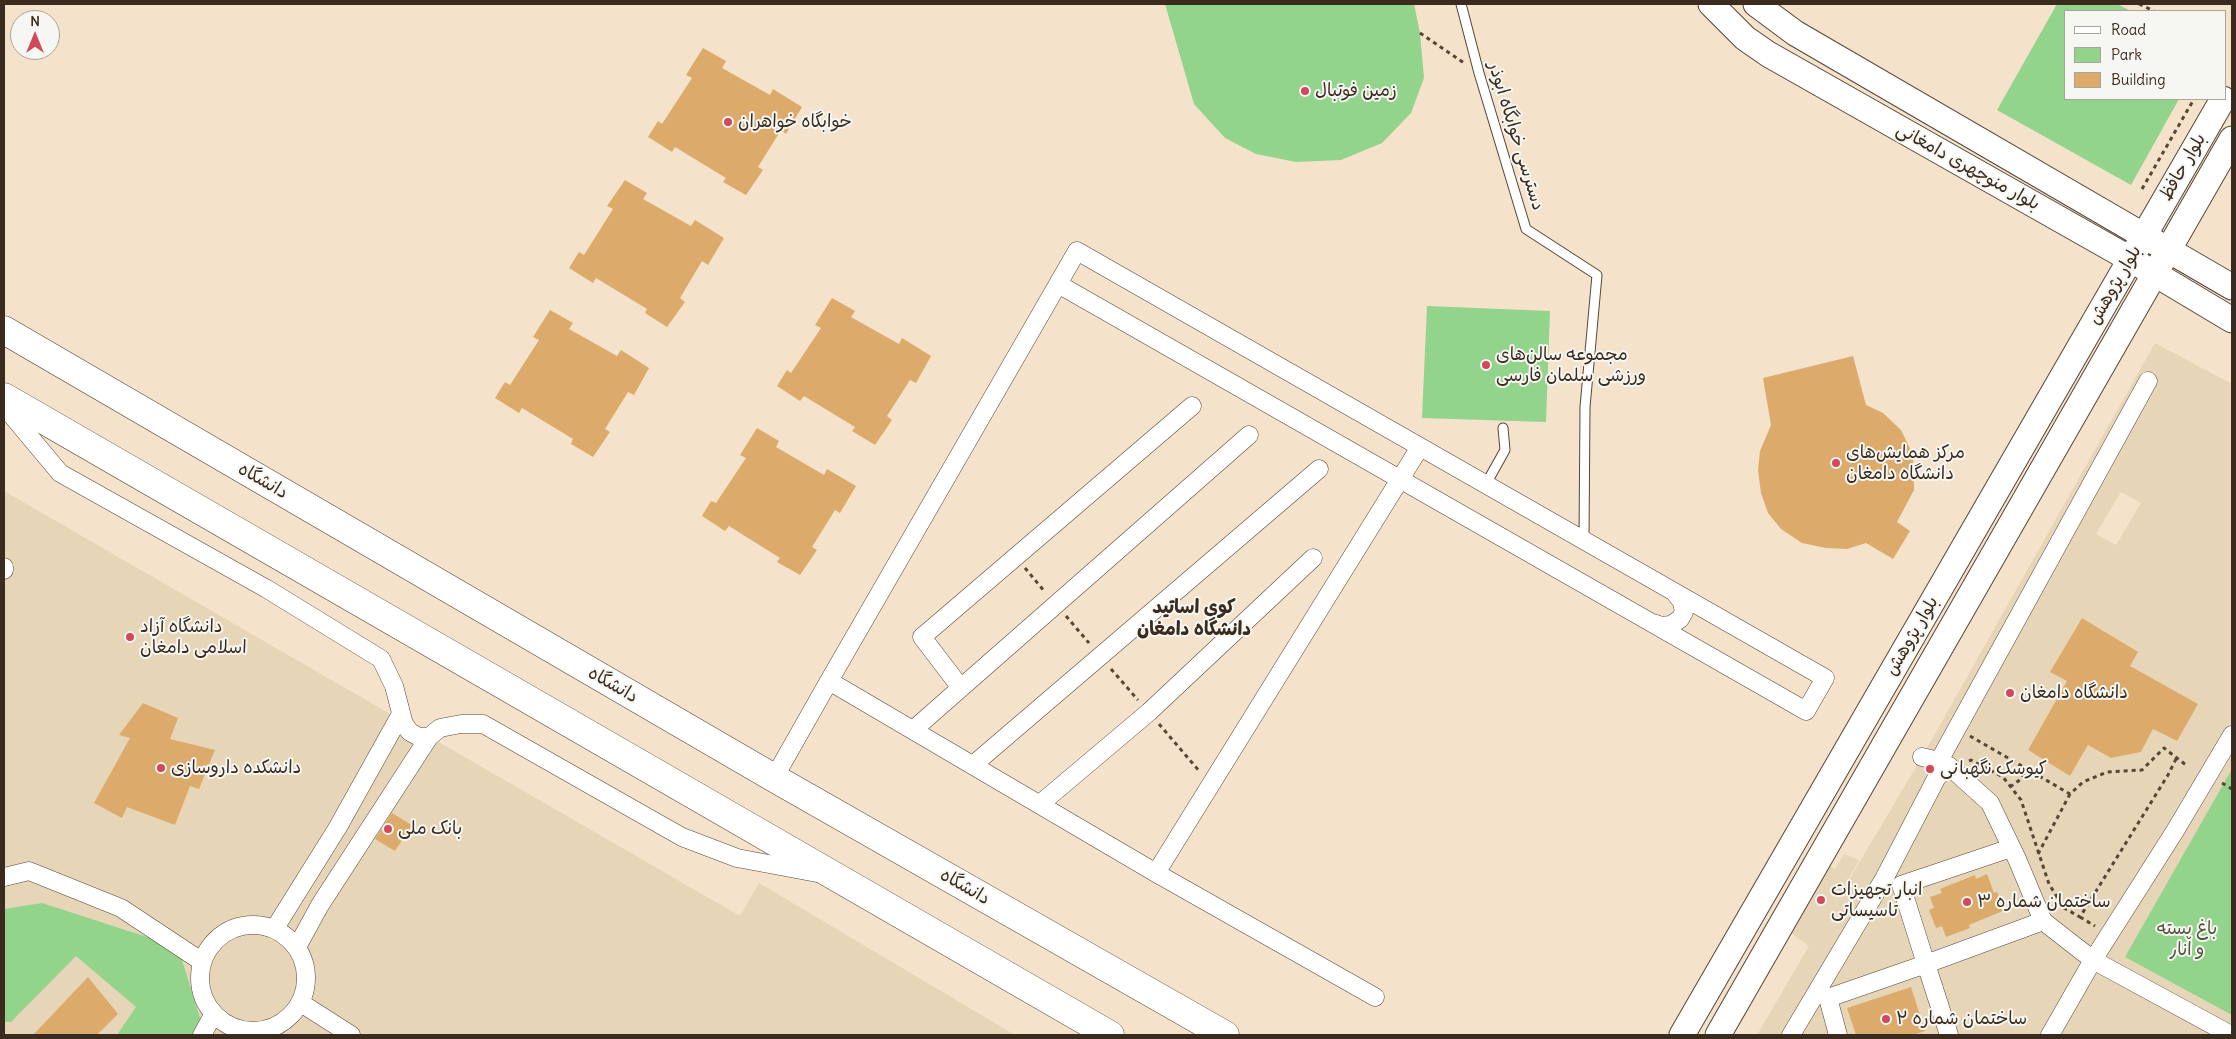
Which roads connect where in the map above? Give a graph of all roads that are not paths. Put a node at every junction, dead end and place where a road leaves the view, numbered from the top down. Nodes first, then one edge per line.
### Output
1 (1462, 4) edge
2 (1711, 4) edge
3 (1756, 4) edge
4 (2232, 82) edge
5 (2226, 94) edge
6 (2222, 100) edge
7 (2232, 139) edge
8 (2143, 236) junction
9 (2168, 251) junction
10 (2130, 259) junction
11 (2154, 274) junction
12 (1058, 284) junction
13 (2232, 287) edge
14 (2232, 320) edge
15 (4, 330) edge
16 (2148, 381) dead end
17 (4, 397) edge
18 (4, 406) edge
19 (1192, 406) dead end
20 (1503, 428) dead end
21 (1249, 435) dead end
22 (1420, 447) junction
23 (1319, 469) dead end
24 (1401, 480) junction
25 (1486, 484) junction
26 (1584, 540) junction
27 (1313, 558) dead end
28 (1675, 592) junction
29 (1646, 620) junction
30 (830, 681) junction
31 (961, 688) junction
32 (401, 714) junction
33 (914, 730) junction
34 (2232, 735) edge
35 (429, 737) junction
36 (1937, 761) junction
37 (973, 765) junction
38 (774, 778) junction
39 (1040, 804) junction
40 (2011, 848) junction
41 (1156, 873) junction
42 (832, 876) junction
43 (4, 877) edge
44 (1893, 881) junction
45 (2043, 921) junction
46 (275, 928) junction
47 (298, 947) junction
48 (2093, 960) junction
49 (201, 962) junction
50 (1926, 964) junction
51 (1822, 995) junction
52 (1375, 997) dead end
53 (301, 1003) junction
54 (213, 1015) junction
55 (244, 1034) edge
56 (202, 1035) edge
57 (215, 1035) edge
58 (351, 1035) edge
59 (1110, 1035) edge
60 (1226, 1035) edge
61 (1682, 1035) edge
62 (1718, 1035) edge
63 (1791, 1035) edge
64 (1838, 1035) edge
65 (1949, 1035) edge
66 (2050, 1035) edge
67 (2231, 1035) edge

1 - 26 lane, دسترسی خوابگاه ابوذر
2 - 10 street, بلوار منوچهری دامغانی
3 - 8 street, بلوار منوچهری دامغانی
4 - 5 street
6 - 8 street, بلوار حافظ
7 - 9 street, بلوار حافظ
8 - 9 street, بلوار منوچهری دامغانی
8 - 10 street, بلوار پژوهش
9 - 11 street, بلوار پژوهش
9 - 13 street, بلوار منوچهری دامغانی
10 - 11 street, بلوار منوچهری دامغانی
10 - 61 street, بلوار پژوهش
11 - 14 street, بلوار منوچهری دامغانی
11 - 62 street, بلوار پژوهش
12 - 22 street
12 - 24 street
12 - 30 street
15 - 38 highway, دانشگاه
16 - 36 street
17 - 42 highway
18 - 32 street
19 - 31 street
20 - 25 lane
21 - 31 street
22 - 24 street
22 - 25 street
23 - 37 street
24 - 29 street
24 - 41 street
25 - 26 street
26 - 28 street
27 - 39 street
28 - 29 street
28 - 29 street
30 - 33 street
30 - 38 street
31 - 33 street
32 - 35 street
32 - 46 street
33 - 37 street
34 - 48 street
35 - 42 street
35 - 47 street
36 - 40 street
36 - 44 street
37 - 39 street
38 - 60 highway, دانشگاه
39 - 41 street
40 - 44 street
40 - 45 street
41 - 52 street
42 - 59 highway
43 - 49 street
44 - 50 street
44 - 51 street
45 - 48 street
45 - 50 street
46 - 47 street
46 - 49 street
47 - 53 street
48 - 66 street
48 - 67 street
49 - 54 street
50 - 51 street
50 - 65 street
51 - 63 street
51 - 64 street
53 - 55 street
53 - 58 street
54 - 55 street
54 - 56 street
54 - 57 street

